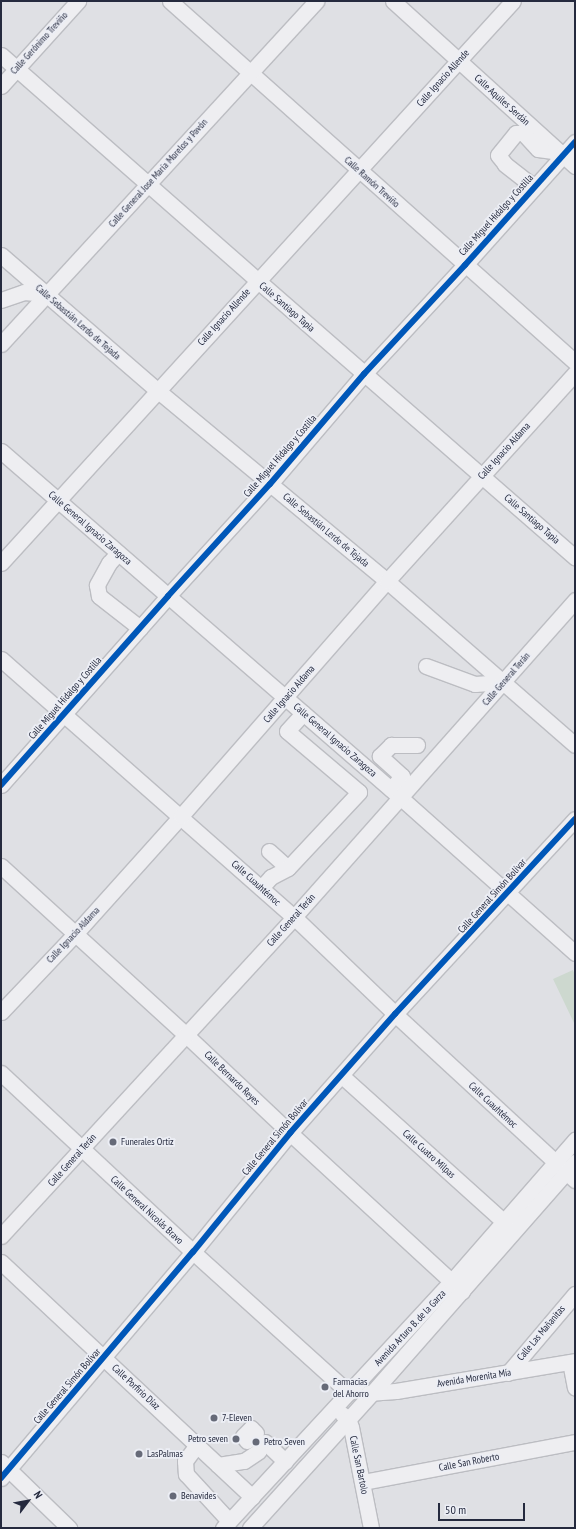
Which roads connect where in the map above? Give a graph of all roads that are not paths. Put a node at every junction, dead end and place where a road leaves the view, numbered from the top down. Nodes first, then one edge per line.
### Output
1 (78, 1) edge
2 (170, 1) edge
3 (316, 1) edge
4 (393, 1) edge
5 (513, 1) edge
6 (1, 55) edge
7 (459, 61) junction
8 (16, 68) junction
9 (250, 72) junction
10 (1, 86) edge
11 (575, 142) edge
12 (563, 155) junction
13 (575, 166) edge
14 (359, 170) junction
15 (148, 185) junction
16 (534, 188) junction
17 (1, 255) edge
18 (465, 264) junction
19 (257, 280) junction
20 (46, 294) junction
21 (1, 300) edge
22 (1, 344) edge
23 (575, 362) edge
24 (575, 373) edge
25 (364, 374) junction
26 (157, 390) junction
27 (1, 451) edge
28 (482, 476) junction
29 (270, 484) junction
30 (58, 500) junction
31 (118, 552) junction
32 (575, 557) edge
33 (1, 563) edge
34 (387, 580) junction
35 (168, 596) junction
36 (575, 600) edge
37 (140, 628) junction
38 (1, 659) edge
39 (426, 666) dead end
40 (504, 682) junction
41 (286, 698) junction
42 (303, 713) junction
43 (64, 714) junction
44 (417, 745) dead end
45 (575, 745) edge
46 (1, 785) edge
47 (396, 794) junction
48 (181, 816) junction
49 (575, 819) edge
50 (269, 851) dead end
51 (1, 866) edge
52 (288, 868) junction
53 (261, 888) junction
54 (508, 892) junction
55 (294, 917) junction
56 (75, 934) junction
57 (575, 953) edge
58 (1, 1012) edge
59 (395, 1014) junction
60 (185, 1034) junction
61 (1, 1073) edge
62 (342, 1076) junction
63 (290, 1133) junction
64 (575, 1140) edge
65 (82, 1149) junction
66 (568, 1169) edge
67 (504, 1222) junction
68 (515, 1232) junction
69 (1, 1236) edge
70 (193, 1252) junction
71 (1, 1262) edge
72 (457, 1287) junction
73 (575, 1294) edge
74 (105, 1357) junction
75 (572, 1362) edge
76 (508, 1372) junction
77 (575, 1388) edge
78 (349, 1393) junction
79 (372, 1393) junction
80 (335, 1407) junction
81 (348, 1420) junction
82 (575, 1442) edge
83 (197, 1444) junction
84 (218, 1464) junction
85 (281, 1466) junction
86 (4, 1470) edge
87 (363, 1482) junction
88 (252, 1497) junction
89 (226, 1525) edge
90 (69, 1528) edge
91 (250, 1528) edge
92 (371, 1528) edge

1 - 8 street, Calle Gerónimo Treviño
2 - 9 street, Calle Ramón Treviño
3 - 9 street, Calle General Jose María Morelos y Pavón
4 - 7 street, Calle Aquiles Serdán
5 - 7 street, Calle Ignacio Allende
6 - 8 street, Calle Santiago Tapia
7 - 12 street, Calle Aquiles Serdán
7 - 14 street, Calle Ignacio Allende
8 - 10 street, Calle Gerónimo Treviño
8 - 15 street, Calle Santiago Tapia
9 - 14 street, Calle Ramón Treviño
9 - 15 street, Calle General Jose María Morelos y Pavón
11 - 12 street, Calle Miguel Hidalgo y Costilla
12 - 13 street, Calle Aquiles Serdán
12 - 16 street, Calle Miguel Hidalgo y Costilla
12 - 16 street
14 - 18 street, Calle Ramón Treviño
14 - 19 street, Calle Ignacio Allende
15 - 19 street, Calle Santiago Tapia
15 - 20 street, Calle General Jose María Morelos y Pavón
16 - 18 street, Calle Miguel Hidalgo y Costilla
17 - 20 street, Calle Sebastián Lerdo de Tejada
18 - 23 street, Calle Ramón Treviño
18 - 25 street, Calle Miguel Hidalgo y Costilla
19 - 25 street, Calle Santiago Tapia
19 - 26 street, Calle Ignacio Allende
20 - 21 street
20 - 22 street, Calle General Jose María Morelos y Pavón
20 - 26 street, Calle Sebastián Lerdo de Tejada
24 - 28 street, Calle Ignacio Aldama
25 - 28 street, Calle Santiago Tapia
25 - 29 street, Calle Miguel Hidalgo y Costilla
26 - 29 street, Calle Sebastián Lerdo de Tejada
26 - 30 street, Calle Ignacio Allende
27 - 30 street, Calle General Ignacio Zaragoza
28 - 32 street, Calle Santiago Tapia
28 - 34 street, Calle Ignacio Aldama
29 - 34 street, Calle Sebastián Lerdo de Tejada
29 - 35 street, Calle Miguel Hidalgo y Costilla
30 - 31 street, Calle General Ignacio Zaragoza
30 - 33 street, Calle Ignacio Allende
31 - 35 street, Calle General Ignacio Zaragoza
31 - 37 street
34 - 40 street, Calle Sebastián Lerdo de Tejada
34 - 41 street, Calle Ignacio Aldama
35 - 37 street, Calle Miguel Hidalgo y Costilla
35 - 41 street, Calle General Ignacio Zaragoza
36 - 40 street, Calle General Terán
37 - 43 street, Calle Miguel Hidalgo y Costilla
38 - 43 street, Calle Cuauhtémoc
39 - 40 street
40 - 45 street, Calle Sebastián Lerdo de Tejada
40 - 47 street, Calle General Terán
41 - 42 street, Calle General Ignacio Zaragoza
41 - 48 street, Calle Ignacio Aldama
42 - 47 street, Calle General Ignacio Zaragoza
42 - 52 street
43 - 46 street, Calle Miguel Hidalgo y Costilla
43 - 48 street, Calle Cuauhtémoc
44 - 47 street
47 - 54 street, Calle General Ignacio Zaragoza
47 - 55 street, Calle General Terán
48 - 53 street, Calle Cuauhtémoc
48 - 56 street, Calle Ignacio Aldama
49 - 54 street, Calle General Simón Bolívar
50 - 52 street
51 - 56 street, Calle Bernardo Reyes
52 - 53 street
53 - 55 street, Calle Cuauhtémoc
54 - 57 street, Calle General Ignacio Zaragoza
54 - 59 street, Calle General Simón Bolívar
55 - 59 street, Calle Cuauhtémoc
55 - 60 street, Calle General Terán
56 - 58 street, Calle Ignacio Aldama
56 - 60 street, Calle Bernardo Reyes
59 - 62 street, Calle General Simón Bolívar
59 - 66 street, Calle Cuauhtémoc
60 - 63 street, Calle Bernardo Reyes
60 - 65 street, Calle General Terán
61 - 65 street, Calle General Nicolás Bravo
62 - 63 street, Calle General Simón Bolívar
62 - 67 street, Calle Cuatro Milpas
63 - 70 street, Calle General Simón Bolívar
63 - 72 street, Calle Bernardo Reyes
64 - 66 street, Avenida Arturo B. de la Garza
65 - 69 street, Calle General Terán
65 - 70 street, Calle General Nicolás Bravo
66 - 67 street, Avenida Arturo B. de la Garza
66 - 68 street, Avenida Arturo B. de la Garza
67 - 68 street, Calle Cuatro Milpas
67 - 72 street, Avenida Arturo B. de la Garza
68 - 72 street, Avenida Arturo B. de la Garza
70 - 74 street, Calle General Simón Bolívar
70 - 78 street, Calle General Nicolás Bravo
71 - 74 street, Calle Porfirio Díaz
72 - 78 street, Avenida Arturo B. de la Garza
72 - 79 street, Avenida Arturo B. de la Garza
73 - 76 street, Calle Las Mañanitas
74 - 83 street, Calle Porfirio Díaz
74 - 86 street, Calle General Simón Bolívar
75 - 76 street, Avenida Morenita Mía
75 - 77 street
76 - 79 street, Avenida Morenita Mía
78 - 79 street, Avenida Morenita Mía
78 - 80 street, Avenida Arturo B. de la Garza
79 - 81 street, Avenida Arturo B. de la Garza
80 - 81 street, Calle San Bartolo
80 - 85 street, Avenida Arturo B. de la Garza
81 - 87 street, Calle San Bartolo
81 - 91 street, Avenida Arturo B. de la Garza
82 - 87 street, Calle San Roberto
83 - 84 street, Calle Porfirio Díaz
83 - 89 street
84 - 85 street
84 - 88 street, Calle Porfirio Díaz
85 - 88 street, Avenida Arturo B. de la Garza
86 - 90 street
87 - 92 street, Calle San Bartolo
88 - 89 street, Avenida Arturo B. de la Garza

